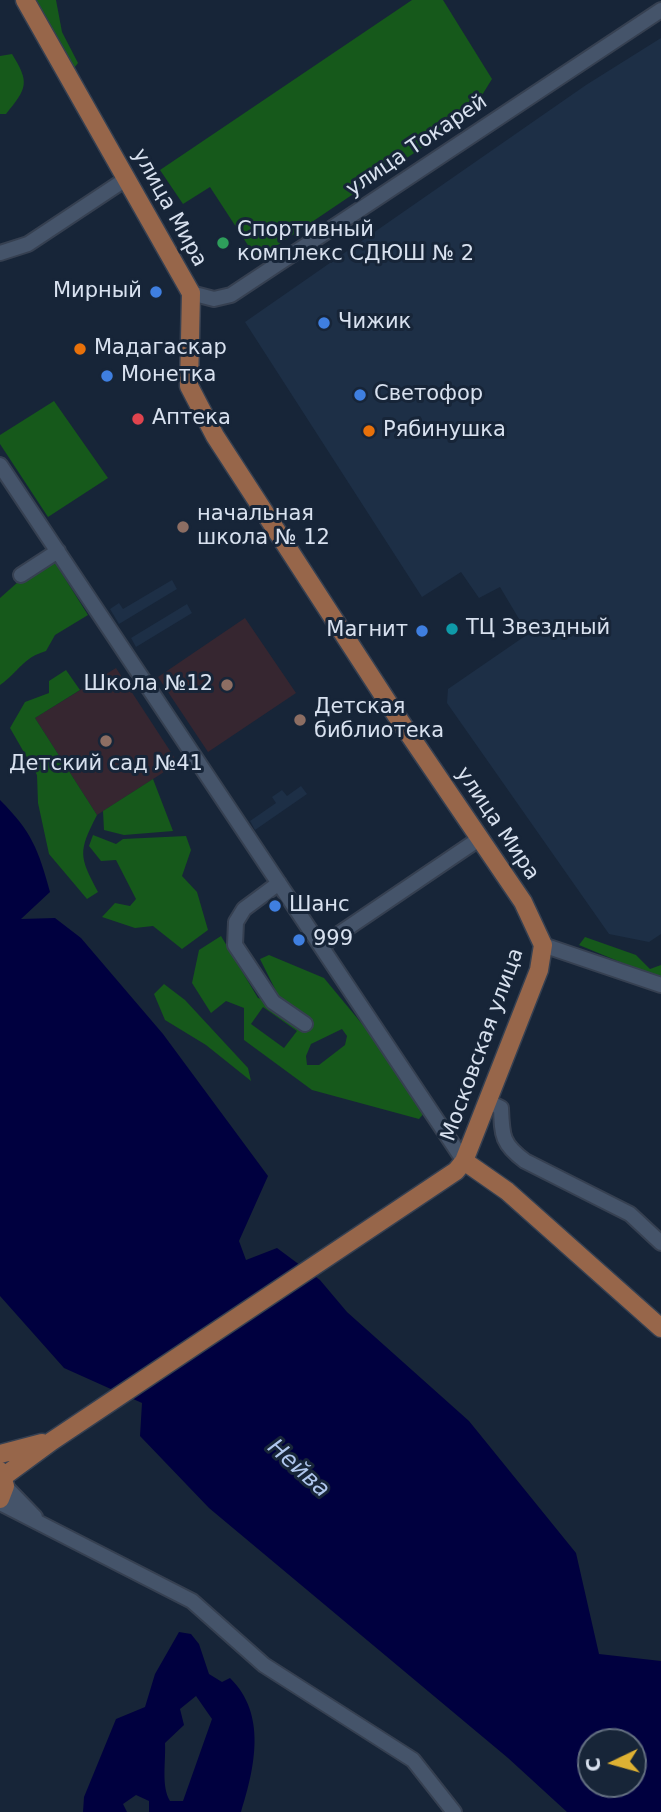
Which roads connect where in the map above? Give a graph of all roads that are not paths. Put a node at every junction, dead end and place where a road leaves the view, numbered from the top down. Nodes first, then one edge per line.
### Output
1 (25, 0) edge
2 (661, 10) edge
3 (126, 178) junction
4 (0, 253) edge
5 (191, 293) junction
6 (0, 465) edge
7 (58, 551) junction
8 (21, 575) dead end
9 (480, 839) junction
10 (279, 883) junction
11 (543, 945) junction
12 (321, 946) junction
13 (661, 985) edge
14 (305, 1024) dead end
15 (486, 1101) junction
16 (464, 1161) junction
17 (661, 1243) edge
18 (661, 1328) edge
19 (52, 1441) junction
20 (0, 1454) edge
21 (2, 1487) edge
22 (454, 1812) edge

1 - 3 main road, улица Мира
2 - 5 street, улица Токарей
3 - 4 street
3 - 5 main road, улица Мира
5 - 9 main road, улица Мира
6 - 7 street
7 - 8 street
7 - 10 street
9 - 11 main road, улица Мира
9 - 12 street
10 - 12 street
10 - 14 street
11 - 13 street
11 - 15 main road, Московская улица
12 - 16 street
15 - 16 main road, Московская улица
15 - 17 street
16 - 18 main road
16 - 19 main road
19 - 20 main road
19 - 21 main road
21 - 22 street

